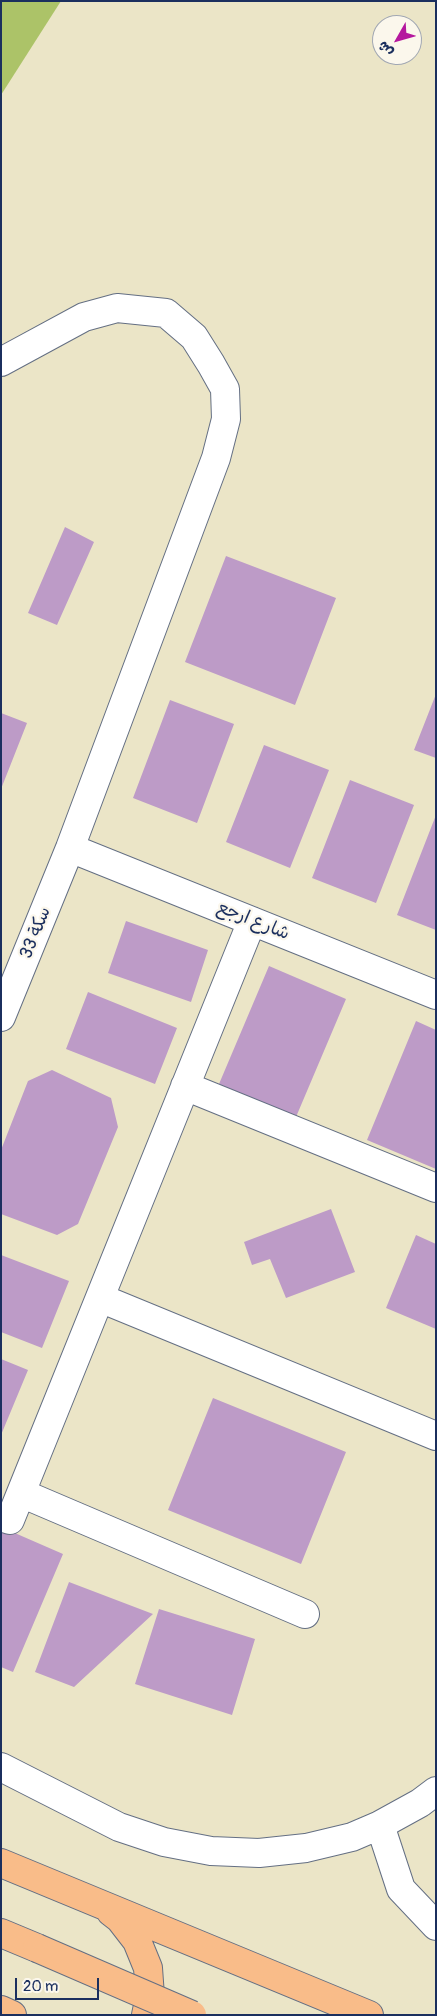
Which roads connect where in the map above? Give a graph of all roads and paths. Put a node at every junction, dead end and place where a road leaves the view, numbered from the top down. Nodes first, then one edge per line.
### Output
1 (1, 362) edge
2 (70, 848) junction
3 (252, 921) junction
4 (436, 995) edge
5 (1, 1017) edge
6 (185, 1086) junction
7 (436, 1188) edge
8 (100, 1298) junction
9 (436, 1436) edge
10 (21, 1494) junction
11 (1, 1517) edge
12 (305, 1614) dead end
13 (1, 1767) edge
14 (436, 1791) edge
15 (380, 1825) junction
16 (1, 1863) edge
17 (91, 1900) junction
18 (436, 1926) edge
19 (1, 1933) edge
20 (1, 2010) edge
21 (12, 2015) edge
22 (146, 2015) edge
23 (192, 2015) edge
24 (369, 2015) edge

1 - 2 street, سكة 33
2 - 3 street, شارع ارجع
2 - 5 street, سكة 33
3 - 4 street, شارع ارجع
3 - 6 street
6 - 7 street
6 - 8 street
8 - 9 street
8 - 10 street
10 - 11 street
10 - 12 street
13 - 15 street
14 - 15 street
15 - 18 street
16 - 17 highway
17 - 22 highway
17 - 24 highway
19 - 23 highway, bridge
20 - 21 highway

